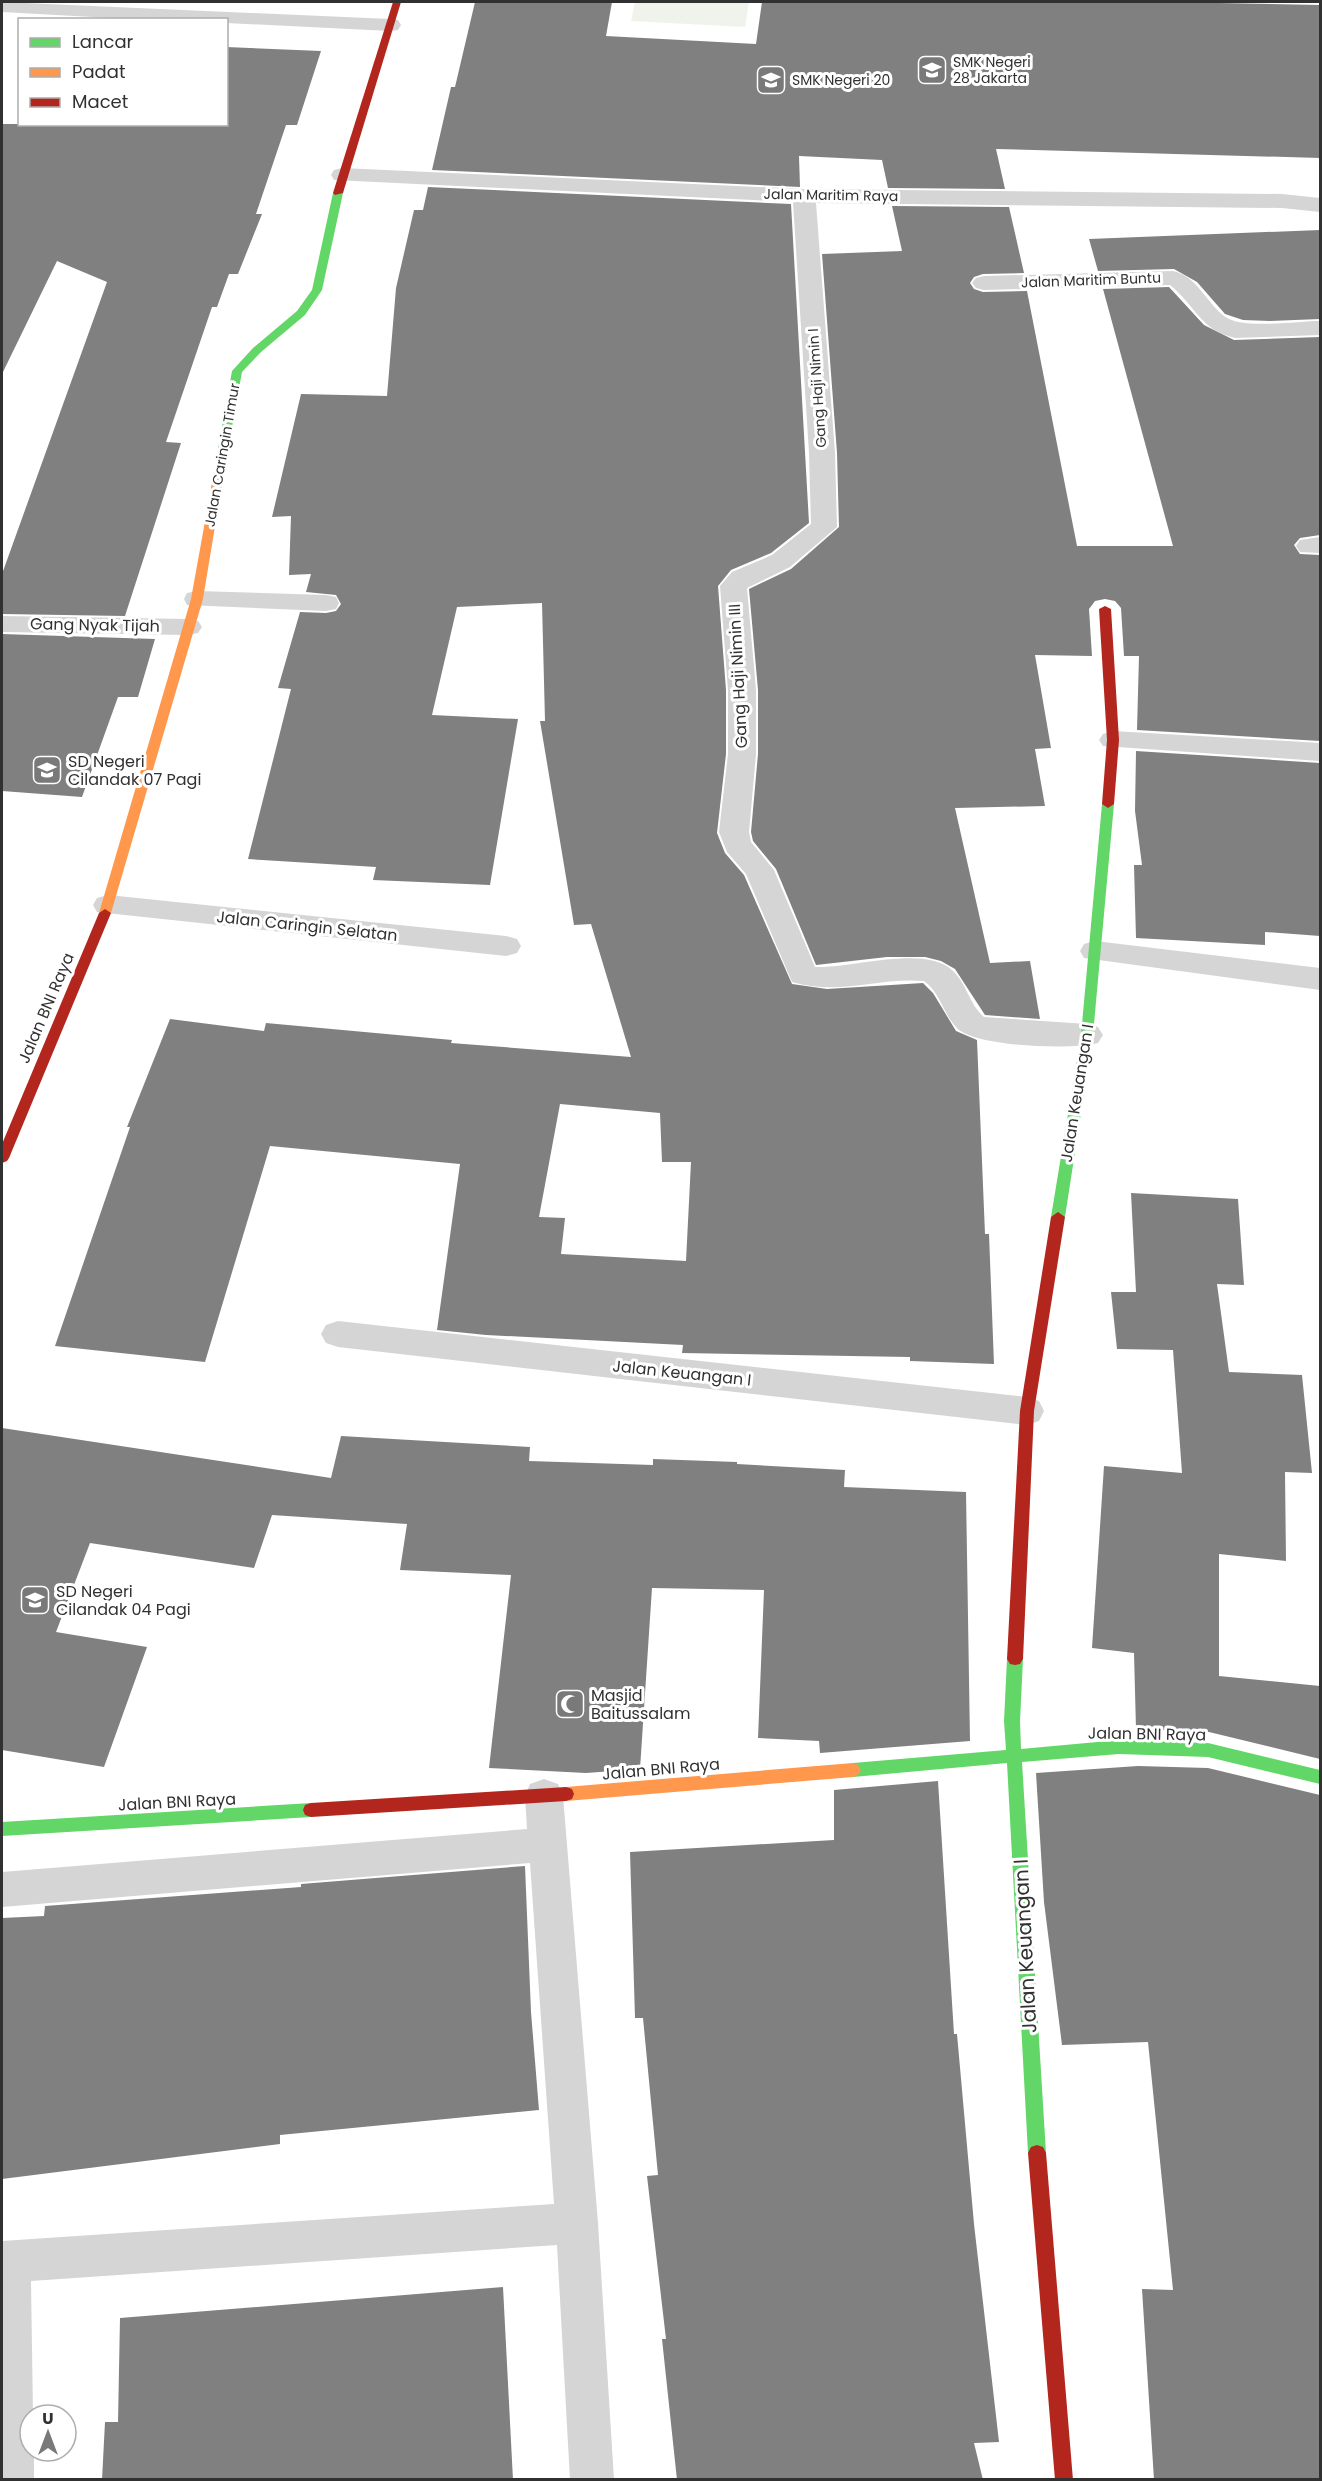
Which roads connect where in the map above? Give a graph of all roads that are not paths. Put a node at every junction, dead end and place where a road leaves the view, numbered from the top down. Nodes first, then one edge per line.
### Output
1 (397, 2) edge
2 (2, 6) edge
3 (390, 25) junction
4 (342, 175) junction
5 (804, 196) junction
6 (1320, 205) edge
7 (984, 283) dead end
8 (1320, 328) edge
9 (782, 561) joint
10 (197, 599) junction
11 (326, 603) dead end
12 (1105, 609) dead end
13 (2, 624) edge
14 (188, 627) junction
15 (1113, 741) junction
16 (1320, 752) edge
17 (108, 904) junction
18 (506, 946) dead end
19 (1095, 951) junction
20 (1320, 979) edge
21 (1087, 1035) junction
22 (2, 1158) edge
23 (338, 1334) dead end
24 (1027, 1412) junction
25 (1014, 1755) junction
26 (1320, 1777) edge
27 (544, 1796) junction
28 (2, 1829) edge
29 (548, 1844) junction
30 (2, 1889) edge
31 (577, 2223) junction
32 (5, 2262) edge
33 (12, 2480) edge
34 (592, 2480) edge
35 (1064, 2480) edge

1 - 3 street, Jalan Caringin Timur
2 - 3 street
3 - 4 street, Jalan Caringin Timur
4 - 5 street, Jalan Maritim Raya
4 - 10 street, Jalan Caringin Timur
5 - 6 street, Jalan Maritim Raya
5 - 9 street, Gang Haji Nimin I
7 - 8 street, Jalan Maritim Buntu
9 - 21 street, Gang Haji Nimin III
10 - 11 street
10 - 14 street, Jalan Caringin Timur
12 - 15 street, Jalan Keuangan I
13 - 14 street, Gang Nyak Tijah
14 - 17 street, Jalan Caringin Timur
15 - 16 street
15 - 19 street, Jalan Keuangan I
17 - 18 street, Jalan Caringin Selatan
17 - 22 street, Jalan BNI Raya
19 - 20 street
19 - 21 street, Jalan Keuangan I
21 - 24 street, Jalan Keuangan I
23 - 24 street, Jalan Keuangan I
24 - 25 street, Jalan Keuangan I
25 - 26 street, Jalan BNI Raya
25 - 27 street, Jalan BNI Raya
25 - 35 street, Jalan Keuangan I
27 - 28 street, Jalan BNI Raya
27 - 29 street
29 - 30 street
29 - 31 street
31 - 32 street
31 - 34 street
32 - 33 street

